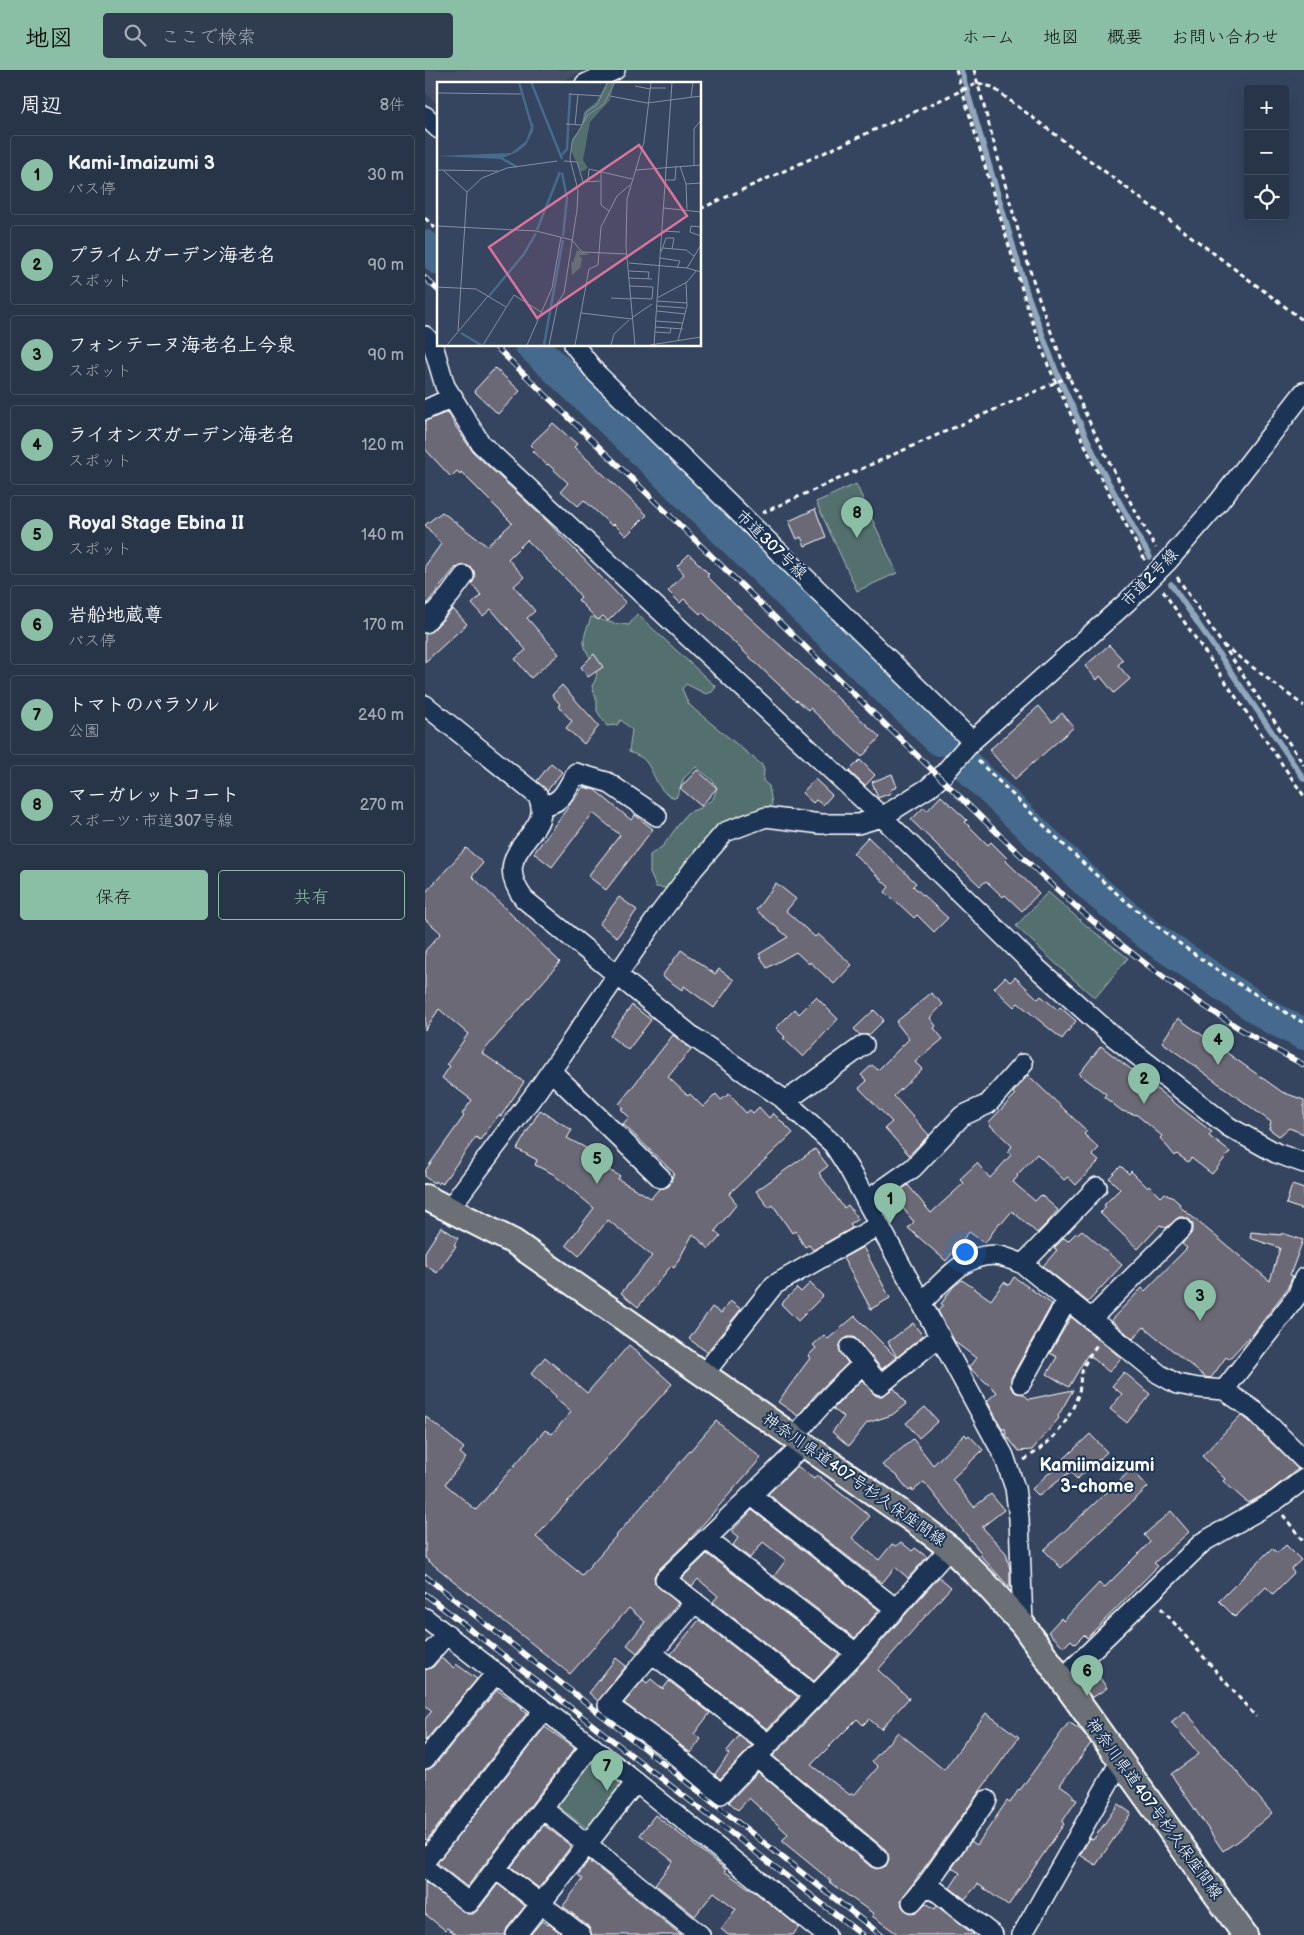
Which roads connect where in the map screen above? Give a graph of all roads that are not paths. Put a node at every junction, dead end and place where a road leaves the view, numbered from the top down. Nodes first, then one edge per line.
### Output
1 (615, 70) edge
2 (589, 82) edge
3 (425, 116) edge
4 (437, 127) edge
5 (425, 336) edge
6 (575, 346) edge
7 (1304, 392) edge
8 (453, 397) junction
9 (425, 410) edge
10 (464, 576) dead end
11 (425, 623) edge
12 (425, 705) edge
13 (969, 745) junction
14 (542, 805) junction
15 (657, 816) dead end
16 (882, 817) junction
17 (619, 975) junction
18 (864, 1045) dead end
19 (1023, 1064) dead end
20 (551, 1071) junction
21 (786, 1101) junction
22 (1304, 1163) edge
23 (661, 1178) dead end
24 (1097, 1188) dead end
25 (425, 1196) edge
26 (866, 1201) junction
27 (449, 1209) junction
28 (879, 1225) junction
29 (1182, 1228) dead end
30 (1023, 1264) junction
31 (1304, 1278) edge
32 (1301, 1299) edge
33 (1067, 1300) junction
34 (922, 1302) junction
35 (1091, 1319) junction
36 (940, 1336) junction
37 (850, 1348) dead end
38 (863, 1364) junction
39 (705, 1374) junction
40 (1021, 1383) dead end
41 (1225, 1390) junction
42 (799, 1441) junction
43 (1304, 1460) edge
44 (1304, 1479) edge
45 (751, 1495) junction
46 (706, 1539) junction
47 (950, 1548) junction
48 (695, 1602) junction
49 (896, 1609) junction
50 (425, 1618) edge
51 (1023, 1625) junction
52 (447, 1634) junction
53 (652, 1653) junction
54 (856, 1653) junction
55 (425, 1660) edge
56 (496, 1672) junction
57 (1062, 1679) junction
58 (815, 1696) junction
59 (544, 1710) junction
60 (591, 1746) junction
61 (762, 1750) junction
62 (425, 1759) edge
63 (1120, 1762) junction
64 (636, 1782) junction
65 (987, 1800) dead end
66 (543, 1808) junction
67 (588, 1844) junction
68 (878, 1858) dead end
69 (425, 1861) edge
70 (425, 1868) edge
71 (496, 1869) junction
72 (927, 1884) junction
73 (912, 1902) dead end
74 (541, 1904) junction
75 (516, 1935) edge
76 (581, 1935) edge
77 (700, 1935) edge
78 (826, 1935) edge
79 (993, 1935) edge
80 (1022, 1935) edge
81 (1245, 1935) edge

1 - 2 street
3 - 4 street
5 - 8 street
6 - 13 street, 市道307号線
7 - 13 street, 市道2号線
8 - 9 street
8 - 16 street
10 - 11 street
12 - 14 street
13 - 16 street, 市道2号線
14 - 15 street
14 - 17 street
16 - 17 street, 市道2号線
16 - 22 street
17 - 20 street, 市道2号線
17 - 21 street
18 - 21 street
19 - 26 street
20 - 23 street
20 - 27 street, 市道2号線
21 - 26 street
24 - 30 street
25 - 27 main road, 神奈川県道407号杉久保座間線
26 - 28 street
27 - 39 main road, 神奈川県道407号杉久保座間線
28 - 34 street
28 - 39 street
29 - 35 street
30 - 33 street
30 - 34 street
31 - 32 street
32 - 41 street
33 - 35 street
33 - 40 street
34 - 36 street
35 - 41 street
36 - 38 street
36 - 51 street
37 - 38 street
38 - 42 street
39 - 42 main road, 神奈川県道407号杉久保座間線
41 - 43 street
42 - 45 street
42 - 47 main road, 神奈川県道407号杉久保座間線
44 - 57 street
45 - 46 street
45 - 49 street
46 - 48 street
46 - 54 street
47 - 49 street
47 - 51 main road, 神奈川県道407号杉久保座間線
48 - 53 street
48 - 58 street
49 - 54 street
50 - 52 street
51 - 57 main road, 神奈川県道407号杉久保座間線
52 - 55 street
52 - 56 street
53 - 61 street
53 - 61 street
54 - 58 street
56 - 59 street
56 - 62 street
57 - 63 main road, 神奈川県道407号杉久保座間線
58 - 61 street
59 - 60 street
59 - 69 street
60 - 64 street
60 - 66 street
61 - 68 street
63 - 80 street
63 - 81 main road, 神奈川県道407号杉久保座間線
64 - 67 street
64 - 78 street
65 - 72 street
66 - 67 street
66 - 71 street
67 - 74 street
67 - 77 street
70 - 71 street
71 - 74 street
72 - 73 street
72 - 79 street
74 - 75 street
74 - 76 street

